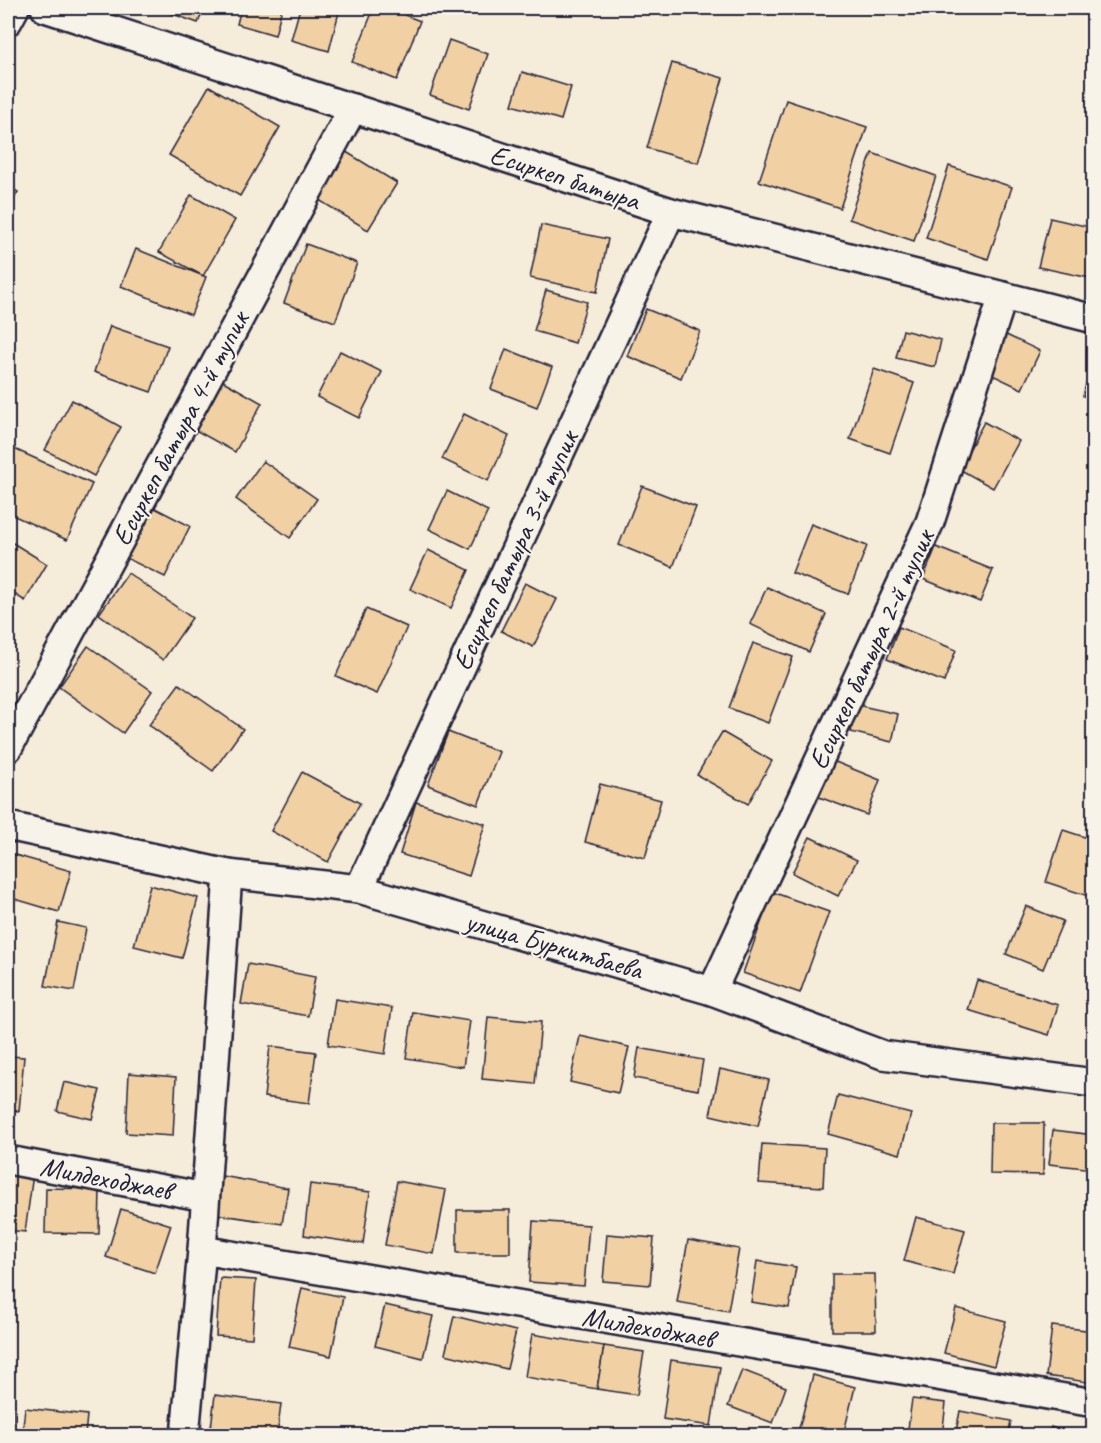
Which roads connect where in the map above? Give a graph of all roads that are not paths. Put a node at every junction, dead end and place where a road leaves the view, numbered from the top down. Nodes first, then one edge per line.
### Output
1 (15, 8) edge
2 (45, 8) edge
3 (8, 21) edge
4 (353, 108) junction
5 (671, 212) junction
6 (1003, 296) junction
7 (1094, 319) edge
8 (8, 748) edge
9 (8, 826) edge
10 (228, 874) junction
11 (359, 889) junction
12 (712, 991) junction
13 (1092, 1078) edge
14 (8, 1160) edge
15 (206, 1197) junction
16 (202, 1250) junction
17 (1094, 1403) edge
18 (184, 1436) edge

1 - 3 street
2 - 4 street, Есиркеп батыра
4 - 5 street, Есиркеп батыра
4 - 8 street, Есиркеп батыра 4-й тупик
5 - 6 street, Есиркеп батыра
5 - 11 street, Есиркеп батыра 3-й тупик
6 - 7 street, Есиркеп батыра
6 - 12 street, Есиркеп батыра 2-й тупик
9 - 10 street, улица Буркитбаева
10 - 11 street, улица Буркитбаева
10 - 15 street
11 - 12 street, улица Буркитбаева
12 - 13 street, улица Буркитбаева
14 - 15 street, Милдеходжаев
15 - 16 street
16 - 17 street, Милдеходжаев
16 - 18 street

